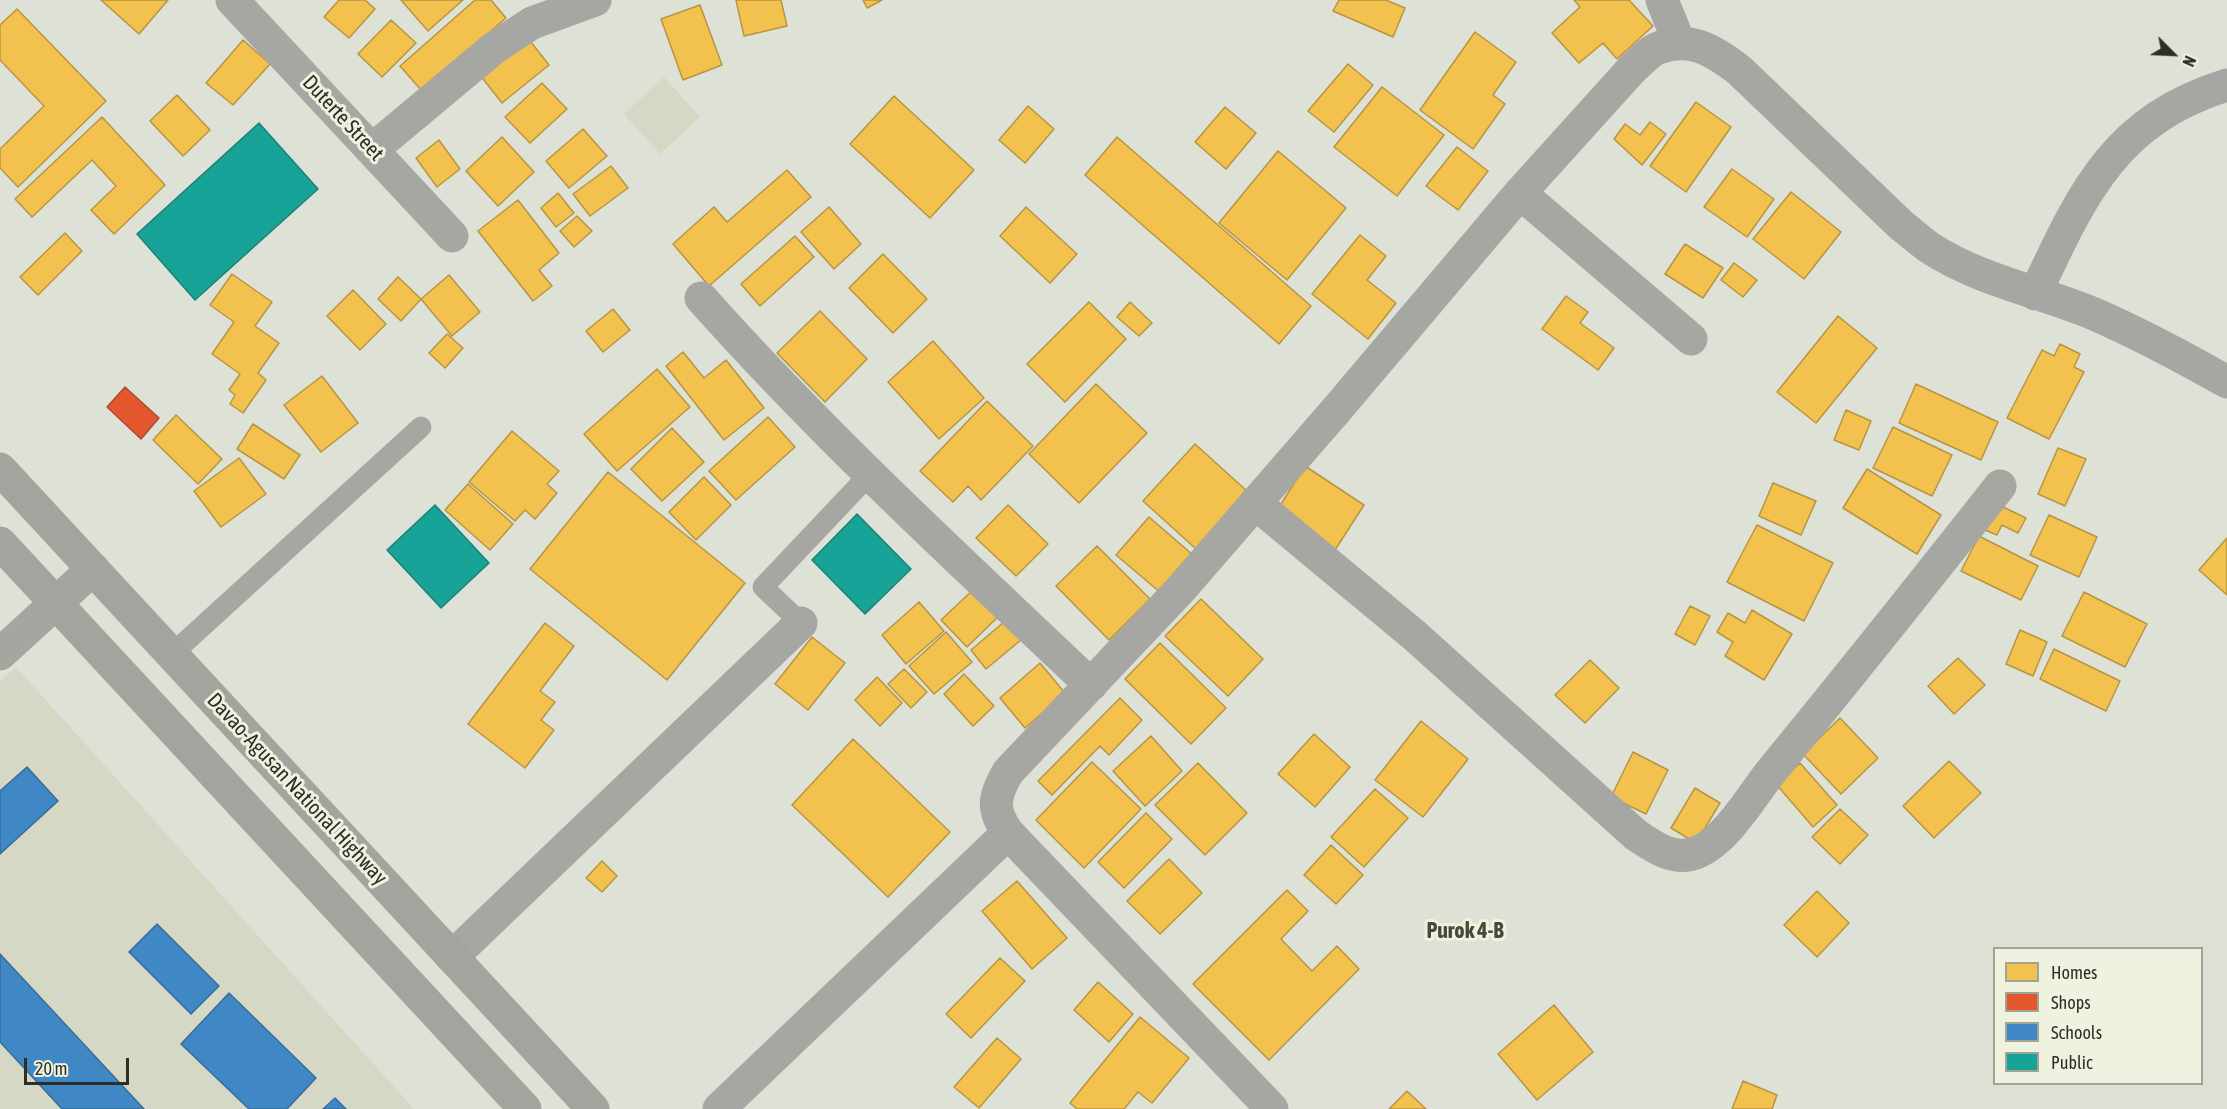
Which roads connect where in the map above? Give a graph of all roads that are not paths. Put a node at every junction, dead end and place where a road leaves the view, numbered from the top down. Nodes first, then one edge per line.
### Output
1 (232, 0) edge
2 (595, 0) edge
3 (1662, 0) edge
4 (1679, 42) junction
5 (2227, 85) edge
6 (373, 149) junction
7 (1520, 193) junction
8 (452, 236) dead end
9 (2035, 294) junction
10 (701, 298) dead end
11 (1691, 339) dead end
12 (2227, 382) edge
13 (421, 427) dead end
14 (0, 469) edge
15 (869, 475) junction
16 (2000, 486) dead end
17 (1255, 503) junction
18 (0, 543) edge
19 (93, 569) junction
20 (56, 603) junction
21 (801, 623) joint
22 (0, 654) edge
23 (172, 654) junction
24 (1091, 686) junction
25 (1008, 833) junction
26 (364, 862) junction
27 (327, 896) junction
28 (452, 957) junction
29 (525, 1109) edge
30 (593, 1109) edge
31 (719, 1109) edge
32 (1272, 1109) edge

1 - 6 street, Duterte Street
2 - 6 street
3 - 4 street
4 - 7 street
4 - 9 street
5 - 9 street
6 - 8 street, Duterte Street
7 - 11 street
7 - 17 street
9 - 12 street
10 - 15 street
13 - 23 lane
14 - 19 highway, Davao-Agusan National Highway
15 - 21 lane
15 - 24 street
16 - 17 street
17 - 24 street
18 - 20 highway
19 - 20 street
19 - 23 highway, Davao-Agusan National Highway
20 - 22 street
20 - 27 highway
21 - 28 street
23 - 26 highway, Davao-Agusan National Highway
24 - 25 street
25 - 31 street
25 - 32 street
26 - 27 highway
26 - 28 highway, Davao-Agusan National Highway
27 - 29 highway
28 - 30 highway, Davao-Agusan National Highway

